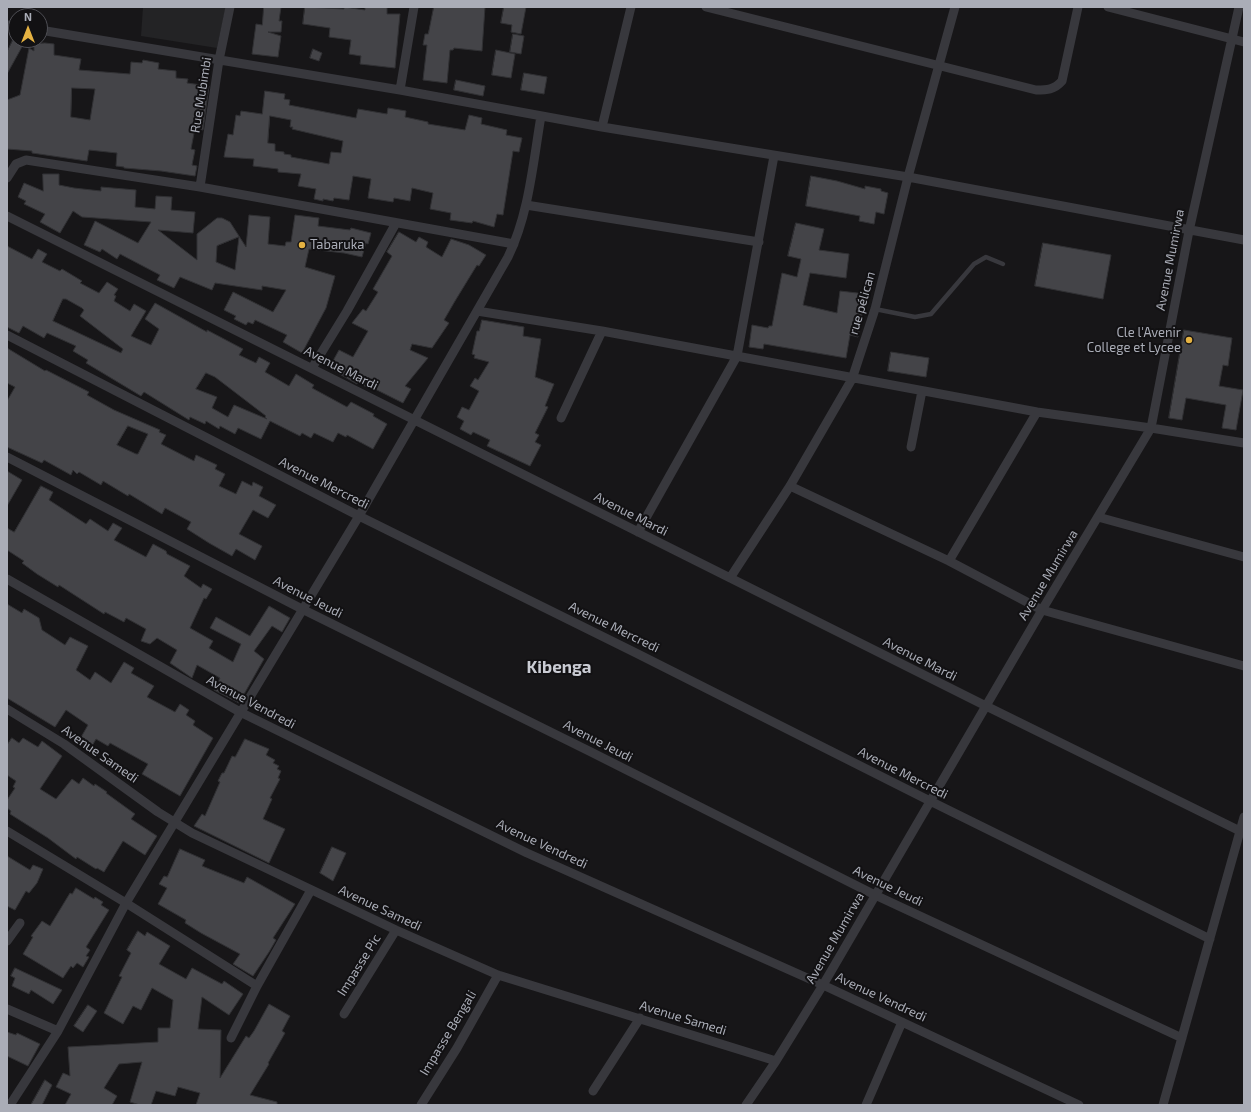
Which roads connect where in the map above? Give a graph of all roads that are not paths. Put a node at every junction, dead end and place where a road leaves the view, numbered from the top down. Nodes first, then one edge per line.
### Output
1 (230, 7) edge
2 (414, 7) edge
3 (631, 7) edge
4 (706, 7) edge
5 (955, 7) edge
6 (1078, 7) edge
7 (1108, 7) edge
8 (1239, 7) edge
9 (48, 31) edge
10 (1232, 40) junction
11 (1244, 42) edge
12 (219, 60) junction
13 (940, 66) junction
14 (400, 90) junction
15 (541, 116) junction
16 (602, 127) junction
17 (774, 156) junction
18 (908, 177) junction
19 (7, 178) edge
20 (200, 187) junction
21 (526, 205) junction
22 (7, 216) edge
23 (396, 223) junction
24 (1188, 231) junction
25 (1244, 240) edge
26 (758, 242) junction
27 (514, 244) junction
28 (1003, 264) dead end
29 (875, 309) junction
30 (477, 310) junction
31 (602, 331) junction
32 (7, 336) edge
33 (738, 356) junction
34 (312, 368) junction
35 (852, 379) junction
36 (922, 391) junction
37 (1037, 412) junction
38 (561, 418) dead end
39 (415, 420) junction
40 (1151, 428) junction
41 (1244, 443) edge
42 (911, 447) dead end
43 (7, 457) edge
44 (790, 486) junction
45 (359, 516) junction
46 (1098, 517) junction
47 (638, 532) junction
48 (1244, 557) edge
49 (949, 561) junction
50 (730, 578) junction
51 (7, 580) edge
52 (302, 609) junction
53 (1042, 610) junction
54 (1244, 666) edge
55 (986, 706) junction
56 (7, 709) edge
57 (240, 712) junction
58 (930, 801) junction
59 (1244, 817) edge
60 (175, 823) junction
61 (7, 831) edge
62 (1242, 832) edge
63 (311, 890) junction
64 (875, 895) junction
65 (126, 903) junction
66 (20, 923) dead end
67 (396, 930) junction
68 (1210, 939) junction
69 (7, 941) edge
70 (498, 975) junction
71 (823, 985) junction
72 (257, 986) junction
73 (7, 1008) edge
74 (344, 1014) dead end
75 (640, 1018) junction
76 (902, 1022) junction
77 (58, 1031) junction
78 (231, 1038) dead end
79 (1182, 1038) junction
80 (776, 1061) junction
81 (593, 1091) dead end
82 (10, 1105) edge
83 (421, 1105) edge
84 (746, 1105) edge
85 (866, 1105) edge
86 (1079, 1105) edge
87 (1163, 1105) edge

1 - 12 street, Rue Mubimbi
2 - 14 street
3 - 16 street
4 - 13 street
5 - 13 street, rue pélican
6 - 13 street
7 - 10 street
8 - 10 street, Avenue Mumirwa
9 - 12 street
10 - 11 street
10 - 24 street, Avenue Mumirwa
12 - 14 street
12 - 20 street, Rue Mubimbi
13 - 18 street, rue pélican
14 - 15 street
15 - 16 street
15 - 21 street
16 - 17 street
17 - 18 street
17 - 26 street
18 - 24 street
18 - 29 street, rue pélican
19 - 20 street
20 - 23 street
21 - 26 street
21 - 27 street
22 - 34 street, Avenue Mardi
23 - 27 street
23 - 34 street
24 - 25 street
24 - 40 street, Avenue Mumirwa
26 - 33 street
27 - 30 street
28 - 29 lane
29 - 35 street, rue pélican
30 - 31 street
30 - 39 street
31 - 33 street
31 - 38 street
32 - 45 street, Avenue Mercredi
33 - 35 street
33 - 47 street
34 - 39 street, Avenue Mardi
35 - 36 street
35 - 44 street, rue pélican
36 - 37 street
36 - 42 street
37 - 40 street
37 - 49 street
39 - 45 street
39 - 47 street, Avenue Mardi
40 - 41 street
40 - 46 street, Avenue Mumirwa
43 - 52 street, Avenue Jeudi
44 - 49 street
44 - 50 street, rue pélican
45 - 52 street
45 - 58 street, Avenue Mercredi
46 - 48 street
46 - 53 street, Avenue Mumirwa
47 - 50 street, Avenue Mardi
49 - 53 street
50 - 55 street, Avenue Mardi
51 - 57 street, Avenue Vendredi
52 - 57 street
52 - 64 street, Avenue Jeudi
53 - 54 street
53 - 55 street, Avenue Mumirwa
55 - 58 street, Avenue Mumirwa
55 - 62 street, Avenue Mardi
56 - 60 street, Avenue Samedi
57 - 60 street
57 - 71 street, Avenue Vendredi
58 - 64 street, Avenue Mumirwa
58 - 68 street, Avenue Mercredi
59 - 62 street
60 - 63 street, Avenue Samedi
60 - 65 street
61 - 65 street
62 - 68 street
63 - 67 street, Avenue Samedi
63 - 72 street
64 - 71 street, Avenue Mumirwa
64 - 79 street, Avenue Jeudi
65 - 72 street
65 - 77 street
66 - 69 street
67 - 70 street, Avenue Samedi
67 - 74 street, Impasse Pic
68 - 79 street
70 - 75 street, Avenue Samedi
70 - 83 street, Impasse Bengali
71 - 76 street, Avenue Vendredi
71 - 80 street, Avenue Mumirwa
72 - 78 street
73 - 77 street
75 - 80 street, Avenue Samedi
75 - 81 street
76 - 85 street
76 - 86 street, Avenue Vendredi
77 - 82 street
79 - 87 street
80 - 84 street, Avenue Mumirwa

